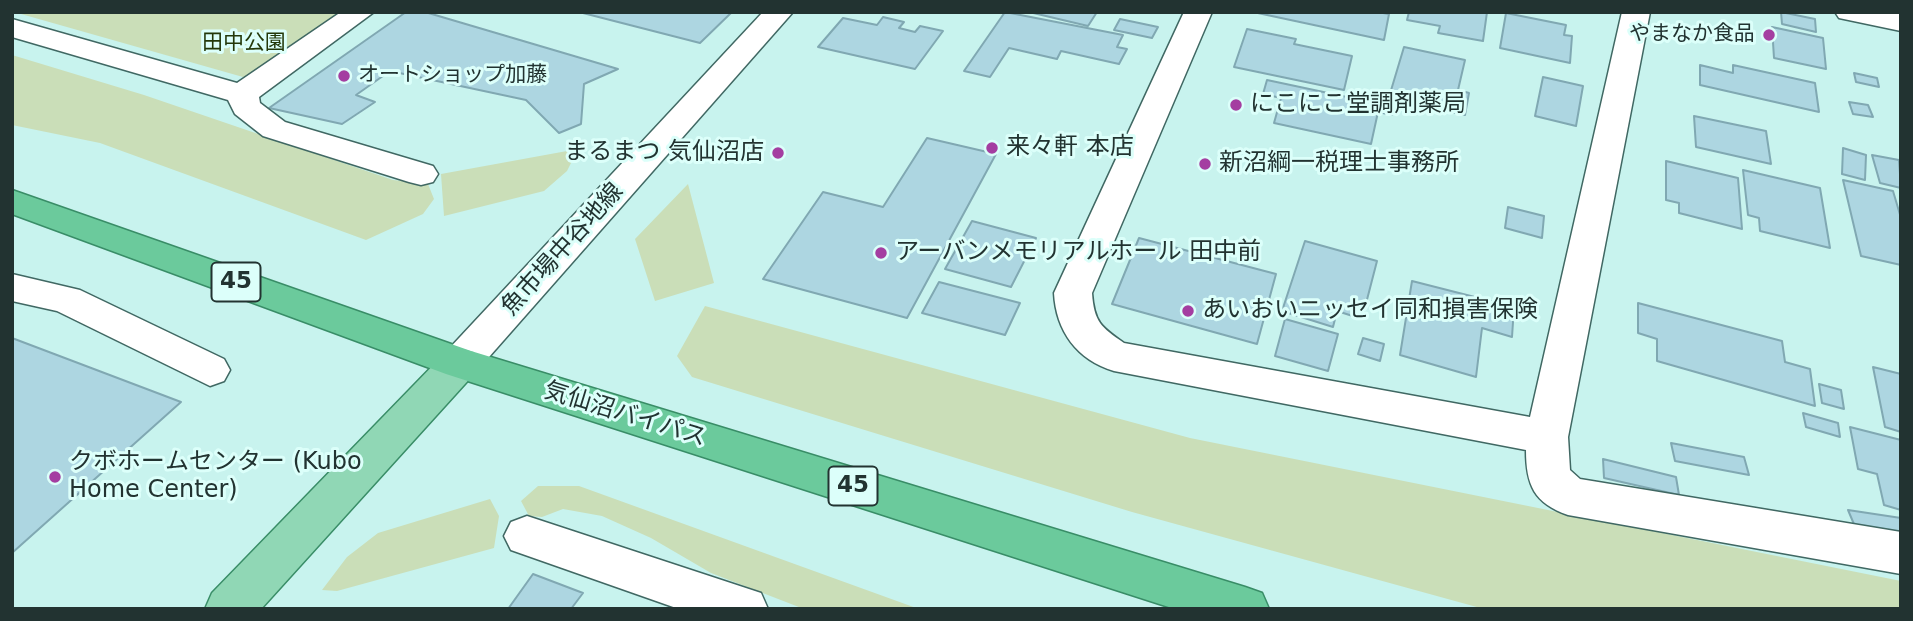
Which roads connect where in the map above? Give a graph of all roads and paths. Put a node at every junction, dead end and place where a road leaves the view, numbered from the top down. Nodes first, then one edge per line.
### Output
1 (360, 12) edge
2 (779, 12) edge
3 (1198, 12) edge
4 (1636, 12) edge
5 (1849, 12) edge
6 (1901, 22) edge
7 (12, 28) edge
8 (242, 94) junction
9 (421, 174) dead end
10 (12, 201) edge
11 (12, 287) edge
12 (460, 363) junction
13 (210, 370) dead end
14 (1547, 437) junction
15 (527, 536) dead end
16 (1901, 553) edge
17 (229, 609) edge
18 (744, 609) edge
19 (1245, 609) edge

1 - 8 street
2 - 12 street, 魚市場中谷地線
3 - 14 street
4 - 14 street
5 - 6 street
7 - 8 street
8 - 9 street
10 - 12 highway, 気仙沼バイパス / 45
11 - 13 street
12 - 17 main road
12 - 19 highway, 気仙沼バイパス / 45
14 - 16 street
15 - 18 street

